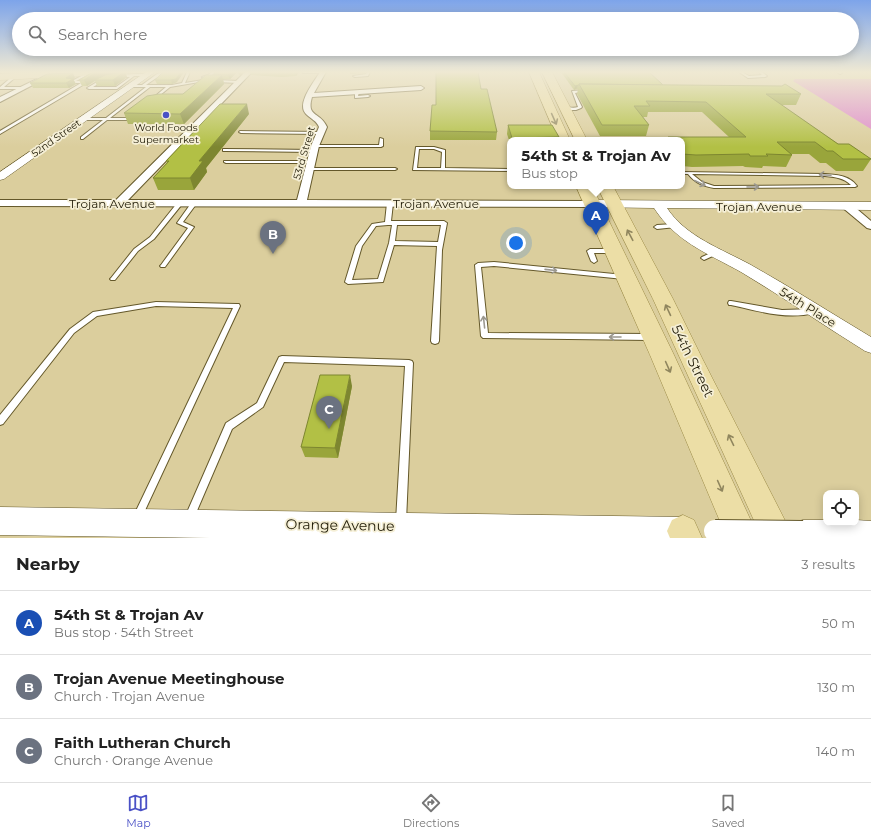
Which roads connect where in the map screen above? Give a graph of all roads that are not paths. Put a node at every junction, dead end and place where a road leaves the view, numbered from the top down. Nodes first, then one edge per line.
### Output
1 (60, 97) edge
2 (114, 97) edge
3 (135, 97) edge
4 (156, 97) edge
5 (224, 97) edge
6 (309, 97) edge
7 (545, 97) edge
8 (559, 97) edge
9 (575, 97) edge
10 (159, 100) edge
11 (565, 109) junction
12 (135, 114) edge
13 (83, 119) junction
14 (107, 119) junction
15 (241, 132) dead end
16 (0, 133) edge
17 (321, 133) junction
18 (563, 137) edge
19 (579, 137) edge
20 (82, 138) dead end
21 (381, 139) dead end
22 (315, 149) junction
23 (224, 150) dead end
24 (226, 162) dead end
25 (310, 166) junction
26 (394, 169) dead end
27 (443, 169) junction
28 (507, 170) edge
29 (689, 173) junction
30 (685, 174) edge
31 (0, 177) edge
32 (599, 195) edge
33 (390, 202) junction
34 (0, 203) edge
35 (119, 203) junction
36 (180, 203) junction
37 (194, 203) junction
38 (300, 203) junction
39 (658, 205) junction
40 (674, 206) junction
41 (846, 206) junction
42 (871, 206) edge
43 (388, 223) junction
44 (395, 223) junction
45 (674, 226) junction
46 (871, 226) edge
47 (657, 227) dead end
48 (392, 243) junction
49 (440, 244) junction
50 (163, 266) dead end
51 (746, 269) junction
52 (626, 278) junction
53 (113, 279) dead end
54 (731, 303) dead end
55 (814, 311) junction
56 (654, 337) junction
57 (435, 341) dead end
58 (871, 346) edge
59 (0, 420) edge
60 (0, 521) edge
61 (135, 522) junction
62 (187, 524) junction
63 (400, 526) junction
64 (871, 533) edge
65 (684, 534) edge
66 (743, 538) edge
67 (778, 538) edge

1 - 16 lane
2 - 13 street, 52nd Street
3 - 14 lane
4 - 10 lane
5 - 35 street
6 - 17 street, 53rd Street
7 -> 18 main road
8 - 11 main road
9 - 11 lane
11 - 19 main road
12 - 14 lane
13 - 14 lane
13 - 31 street, 52nd Street
14 - 20 lane
15 - 17 lane
17 - 22 street, 53rd Street
21 - 22 lane
22 - 23 lane
22 - 25 street, 53rd Street
24 - 25 lane
25 - 26 lane
25 - 38 street, 53rd Street
27 - 27 lane
27 - 28 lane
29 -> 29 lane
29 - 30 lane
32 - 33 street, Trojan Avenue
32 - 39 street, Trojan Avenue
32 - 52 main road, 54th Street
67 -> 32 main road, 54th Street
33 - 38 street, Trojan Avenue
33 - 43 lane
34 - 35 street, Trojan Avenue
35 - 36 street, Trojan Avenue
36 - 37 street, Trojan Avenue
36 - 53 lane
37 - 38 street, Trojan Avenue
37 - 50 lane
39 - 40 street, Trojan Avenue
39 - 45 street, 54th Place
40 - 41 street, Trojan Avenue
40 - 51 street, 54th Place
41 - 42 street, Trojan Avenue
41 - 46 street
43 - 44 lane
43 - 48 lane
44 - 48 lane
44 - 49 lane
45 - 47 lane
45 - 51 street, 54th Place
48 - 49 lane
49 - 57 lane
51 - 55 street, 54th Place
52 - 56 main road, 54th Street
56 -> 52 lane
54 - 55 lane
55 - 58 street, 54th Place
56 -> 66 main road, 54th Street
59 - 61 lane
60 - 61 main road, Orange Avenue
61 - 62 main road, Orange Avenue
62 - 63 main road, Orange Avenue
62 - 63 lane
63 - 65 main road, Orange Avenue
64 - 65 street, Orange Avenue, bridge

